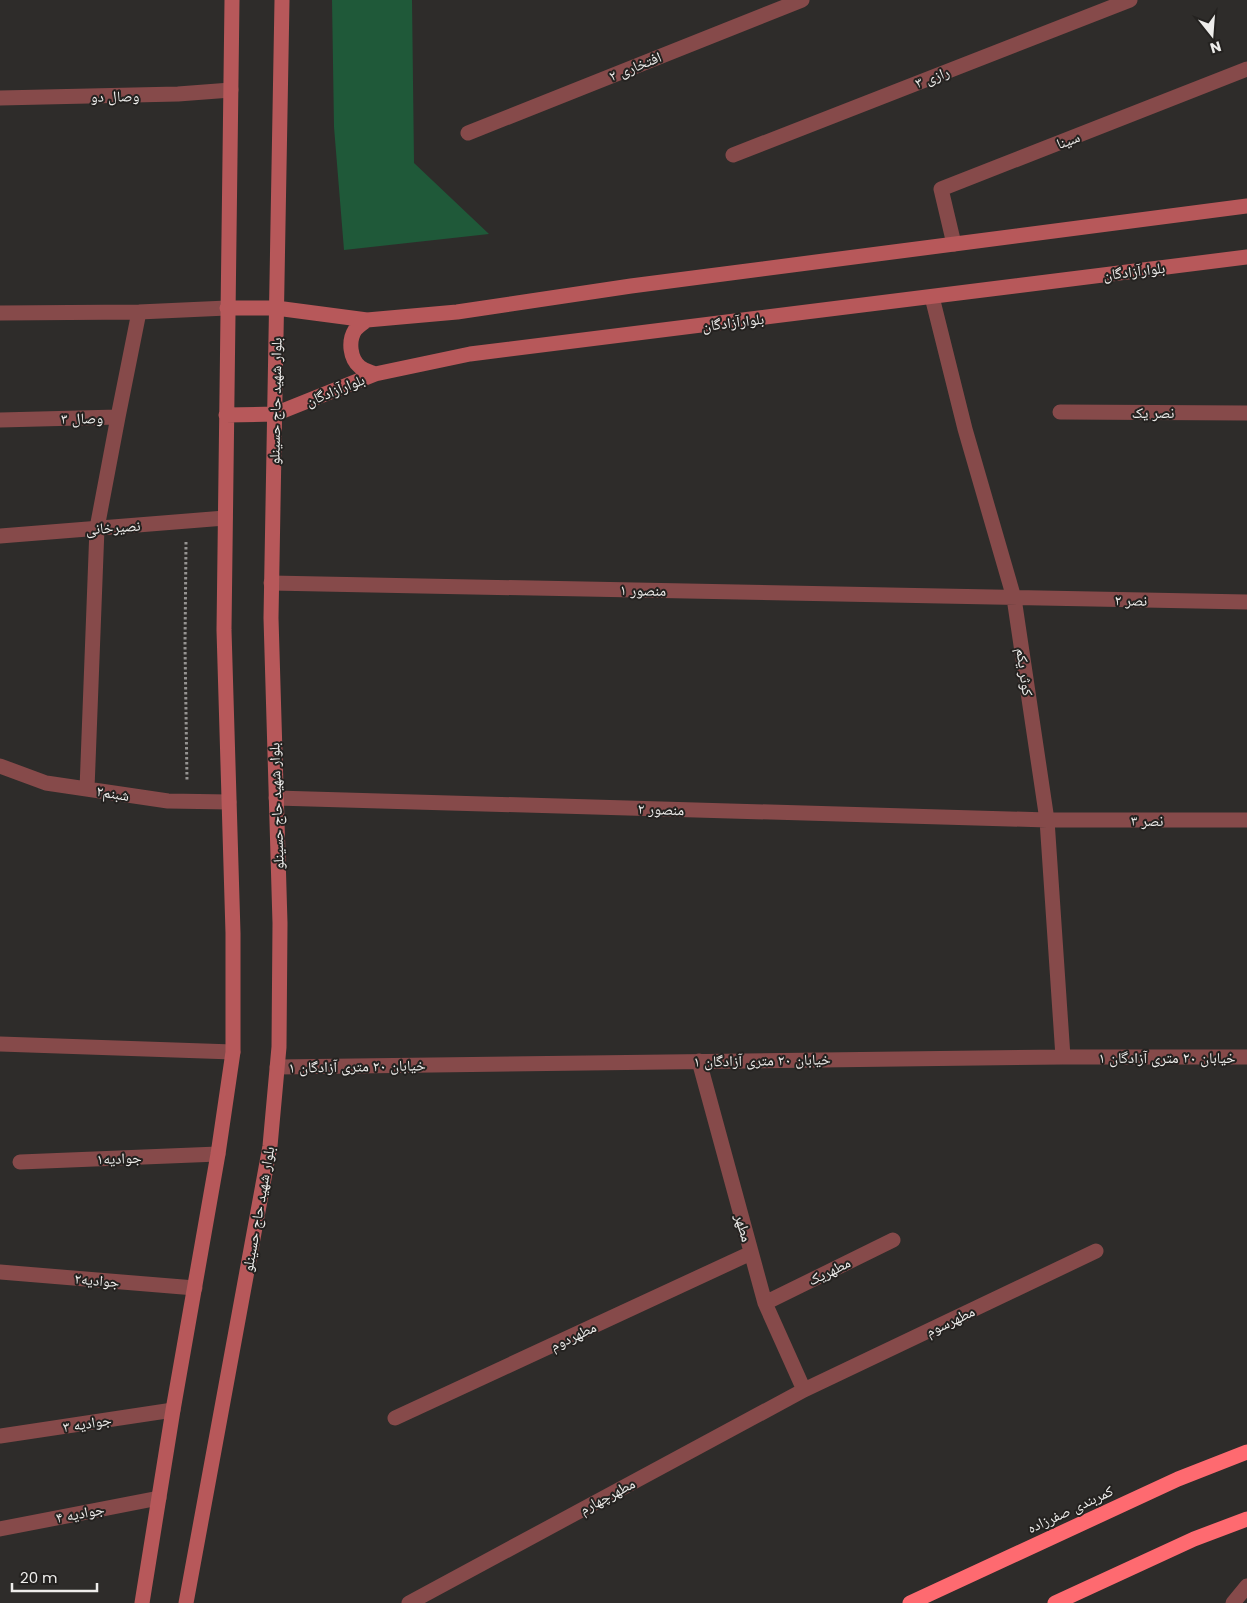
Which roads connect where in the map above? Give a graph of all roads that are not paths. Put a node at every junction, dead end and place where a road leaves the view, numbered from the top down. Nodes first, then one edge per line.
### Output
1 (232, 0) edge
2 (282, 0) edge
3 (802, 0) edge
4 (1130, 0) edge
5 (1247, 70) edge
6 (231, 90) junction
7 (0, 98) edge
8 (468, 133) dead end
9 (733, 155) dead end
10 (1247, 206) edge
11 (954, 244) junction
12 (1247, 257) edge
13 (932, 297) junction
14 (227, 308) junction
15 (276, 308) junction
16 (139, 312) junction
17 (0, 314) edge
18 (367, 320) junction
19 (375, 374) junction
20 (1060, 412) dead end
21 (1247, 413) edge
22 (274, 414) junction
23 (226, 415) junction
24 (118, 417) junction
25 (0, 420) edge
26 (225, 518) junction
27 (97, 528) junction
28 (0, 536) edge
29 (272, 583) junction
30 (1014, 598) junction
31 (1247, 602) edge
32 (0, 766) edge
33 (87, 789) junction
34 (276, 798) junction
35 (229, 802) junction
36 (1047, 820) junction
37 (1247, 820) edge
38 (0, 1044) edge
39 (232, 1052) junction
40 (1063, 1057) junction
41 (1247, 1057) edge
42 (699, 1061) junction
43 (277, 1067) junction
44 (218, 1154) junction
45 (20, 1162) dead end
46 (893, 1240) dead end
47 (1096, 1251) dead end
48 (751, 1253) junction
49 (0, 1272) edge
50 (194, 1288) junction
51 (765, 1303) junction
52 (804, 1390) junction
53 (173, 1410) junction
54 (395, 1418) dead end
55 (0, 1436) edge
56 (1247, 1452) edge
57 (159, 1498) junction
58 (1247, 1519) edge
59 (0, 1529) edge
60 (1247, 1586) edge
61 (142, 1603) edge
62 (186, 1603) edge
63 (409, 1603) edge
64 (910, 1603) edge
65 (1054, 1603) edge
66 (1233, 1603) edge

1 - 6 street
2 - 15 street, بلوار شهید حاج حسینلو
3 - 8 street, افتخاری ۲
4 - 9 street, رازی ۳
5 - 11 street, سینا
6 - 7 street, وصال دو
6 - 14 street
10 - 11 street
11 - 18 street
12 - 13 street, بلوارآزادگان
13 - 19 street, بلوارآزادگان
13 - 30 street, کوثر یکم
14 - 15 street
14 - 16 street
14 - 23 street
15 - 18 street
15 - 22 street, بلوار شهید حاج حسینلو
16 - 17 street
16 - 24 street, وصال ۳
18 - 19 street
19 - 22 street, بلوارآزادگان
20 - 21 street, نصر یک
22 - 23 street, بلوارآزادگان
22 - 29 street, بلوار شهید حاج حسینلو
23 - 26 street
24 - 25 street, وصال ۳
24 - 27 street
26 - 27 street, نصیرخانی
26 - 35 street
27 - 28 street, نصیرخانی
27 - 33 street
29 - 30 street, منصور ۱
29 - 34 street, بلوار شهید حاج حسینلو
30 - 31 street, نصر ۲
30 - 36 street, کوثر یکم
32 - 33 street, شبنم۲
33 - 35 street, شبنم۲
34 - 36 street, منصور ۲
34 - 43 street, بلوار شهید حاج حسینلو
35 - 39 street
36 - 37 street, نصر ۳
36 - 40 street, کوثر یکم
38 - 39 street
39 - 44 street
40 - 41 street, ۱ خیابان ۲۰ متری آزادگان
40 - 42 street, ۱ خیابان ۲۰ متری آزادگان
42 - 43 street, ۱ خیابان ۲۰ متری آزادگان
42 - 48 street, مطهر
43 - 62 street, بلوار شهید حاج حسینلو
44 - 45 street, جوادیه۱
44 - 50 street
46 - 51 street, مطهریک
47 - 52 street, مطهرسوم
48 - 51 street, مطهر
48 - 54 street, مطهردوم
49 - 50 street, جوادیه۲
50 - 53 street
51 - 52 street, مطهر
52 - 63 street, مطهرچهارم
53 - 55 street, جوادیه ۳
53 - 57 street
56 - 64 highway, کمربندی صفرزاده
57 - 59 street, جوادیه ۴
57 - 61 street
58 - 65 highway
60 - 66 street

